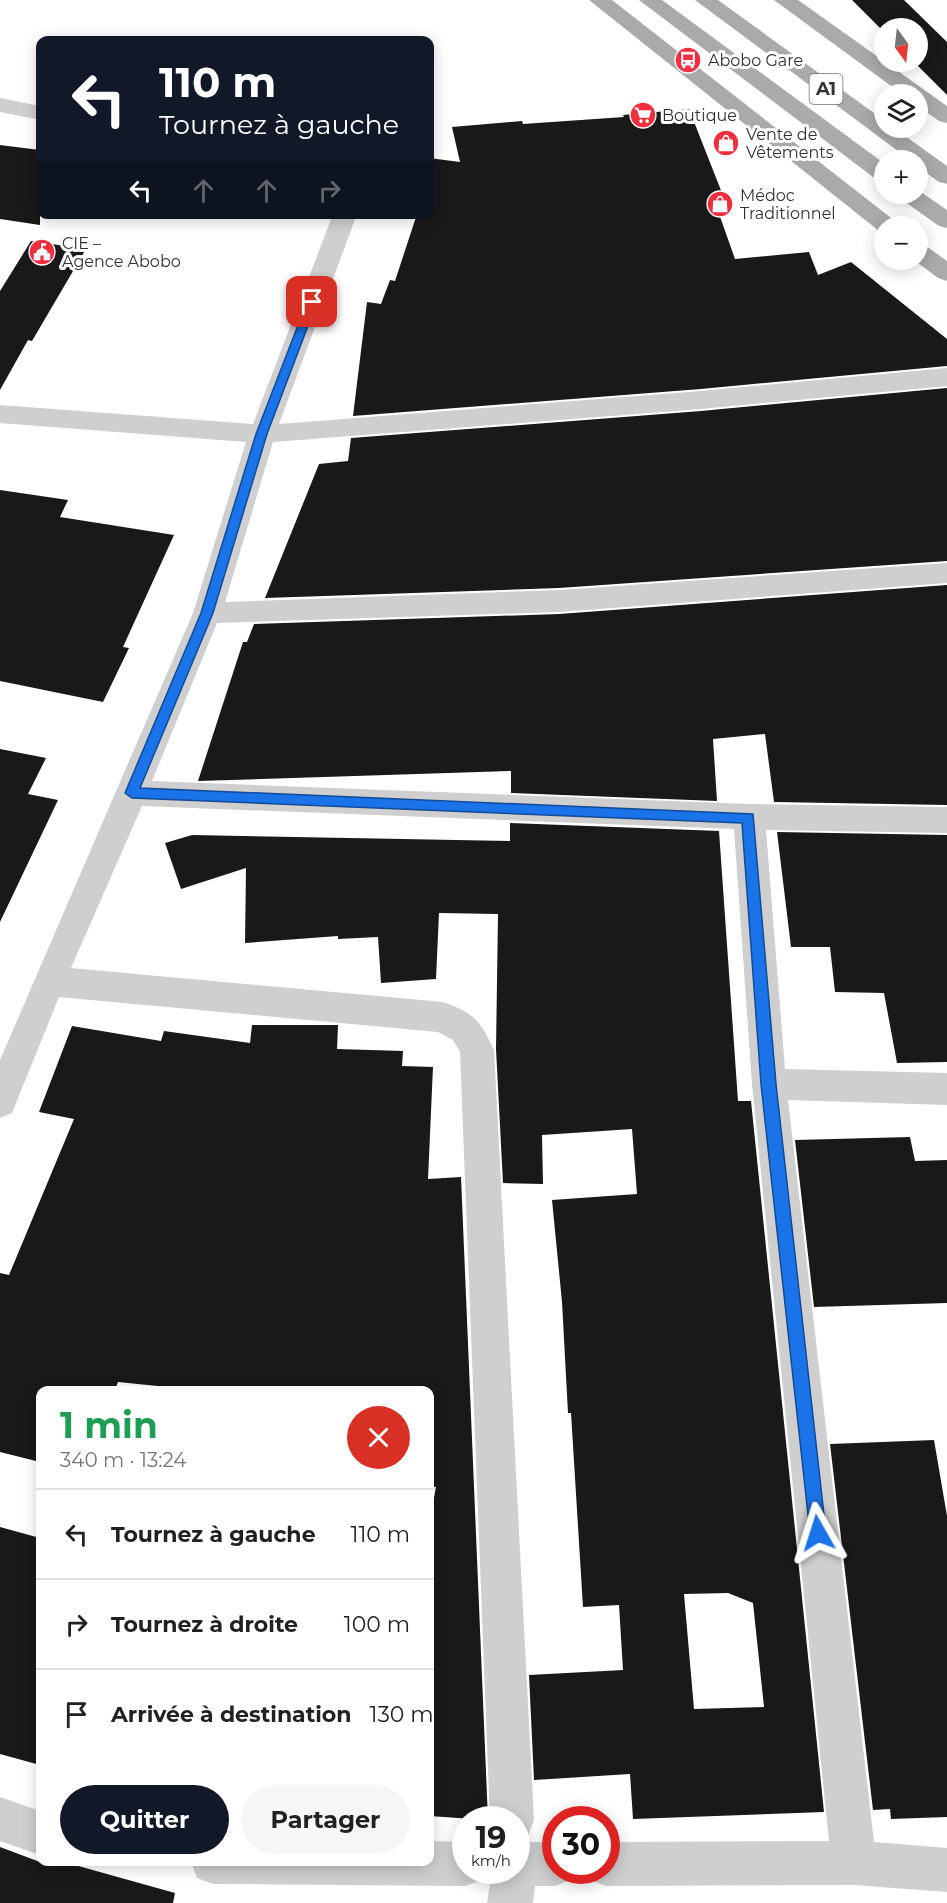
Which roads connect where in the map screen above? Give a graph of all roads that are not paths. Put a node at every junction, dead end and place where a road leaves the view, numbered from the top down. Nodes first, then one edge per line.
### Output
1 (599, 0) edge
2 (649, 0) edge
3 (705, 0) edge
4 (784, 0) edge
5 (902, 84) edge
6 (928, 103) edge
7 (0, 105) edge
8 (36, 112) edge
9 (947, 116) edge
10 (874, 167) edge
11 (947, 177) edge
12 (923, 204) edge
13 (874, 216) edge
14 (343, 219) edge
15 (947, 221) edge
16 (928, 259) edge
17 (947, 273) edge
18 (947, 377) edge
19 (0, 414) edge
20 (262, 434) junction
21 (947, 573) edge
22 (207, 613) junction
23 (132, 793) junction
24 (748, 818) junction
25 (947, 820) edge
26 (49, 981) junction
27 (769, 1084) junction
28 (947, 1089) edge
29 (0, 1102) edge
30 (511, 1806) edge
31 (0, 1819) edge
32 (36, 1832) edge
33 (854, 1863) junction
34 (434, 1864) edge
35 (452, 1864) edge
36 (620, 1864) edge
37 (947, 1869) edge
38 (512, 1884) edge
39 (510, 1903) edge

1 - 13 main road
2 - 10 main road, A1
3 - 11 main road, A1
4 - 5 main road
6 - 9 main road
7 - 8 street
12 - 15 main road
14 - 20 street
16 - 17 main road
18 - 20 street
19 - 20 street
20 - 22 street
21 - 22 street
22 - 23 street
23 - 24 street
23 - 26 street
24 - 25 street
24 - 27 street
26 - 29 street
26 - 30 street
27 - 28 street
27 - 33 street
31 - 32 street
33 - 36 street
33 - 37 street
34 - 35 street
38 - 39 street

